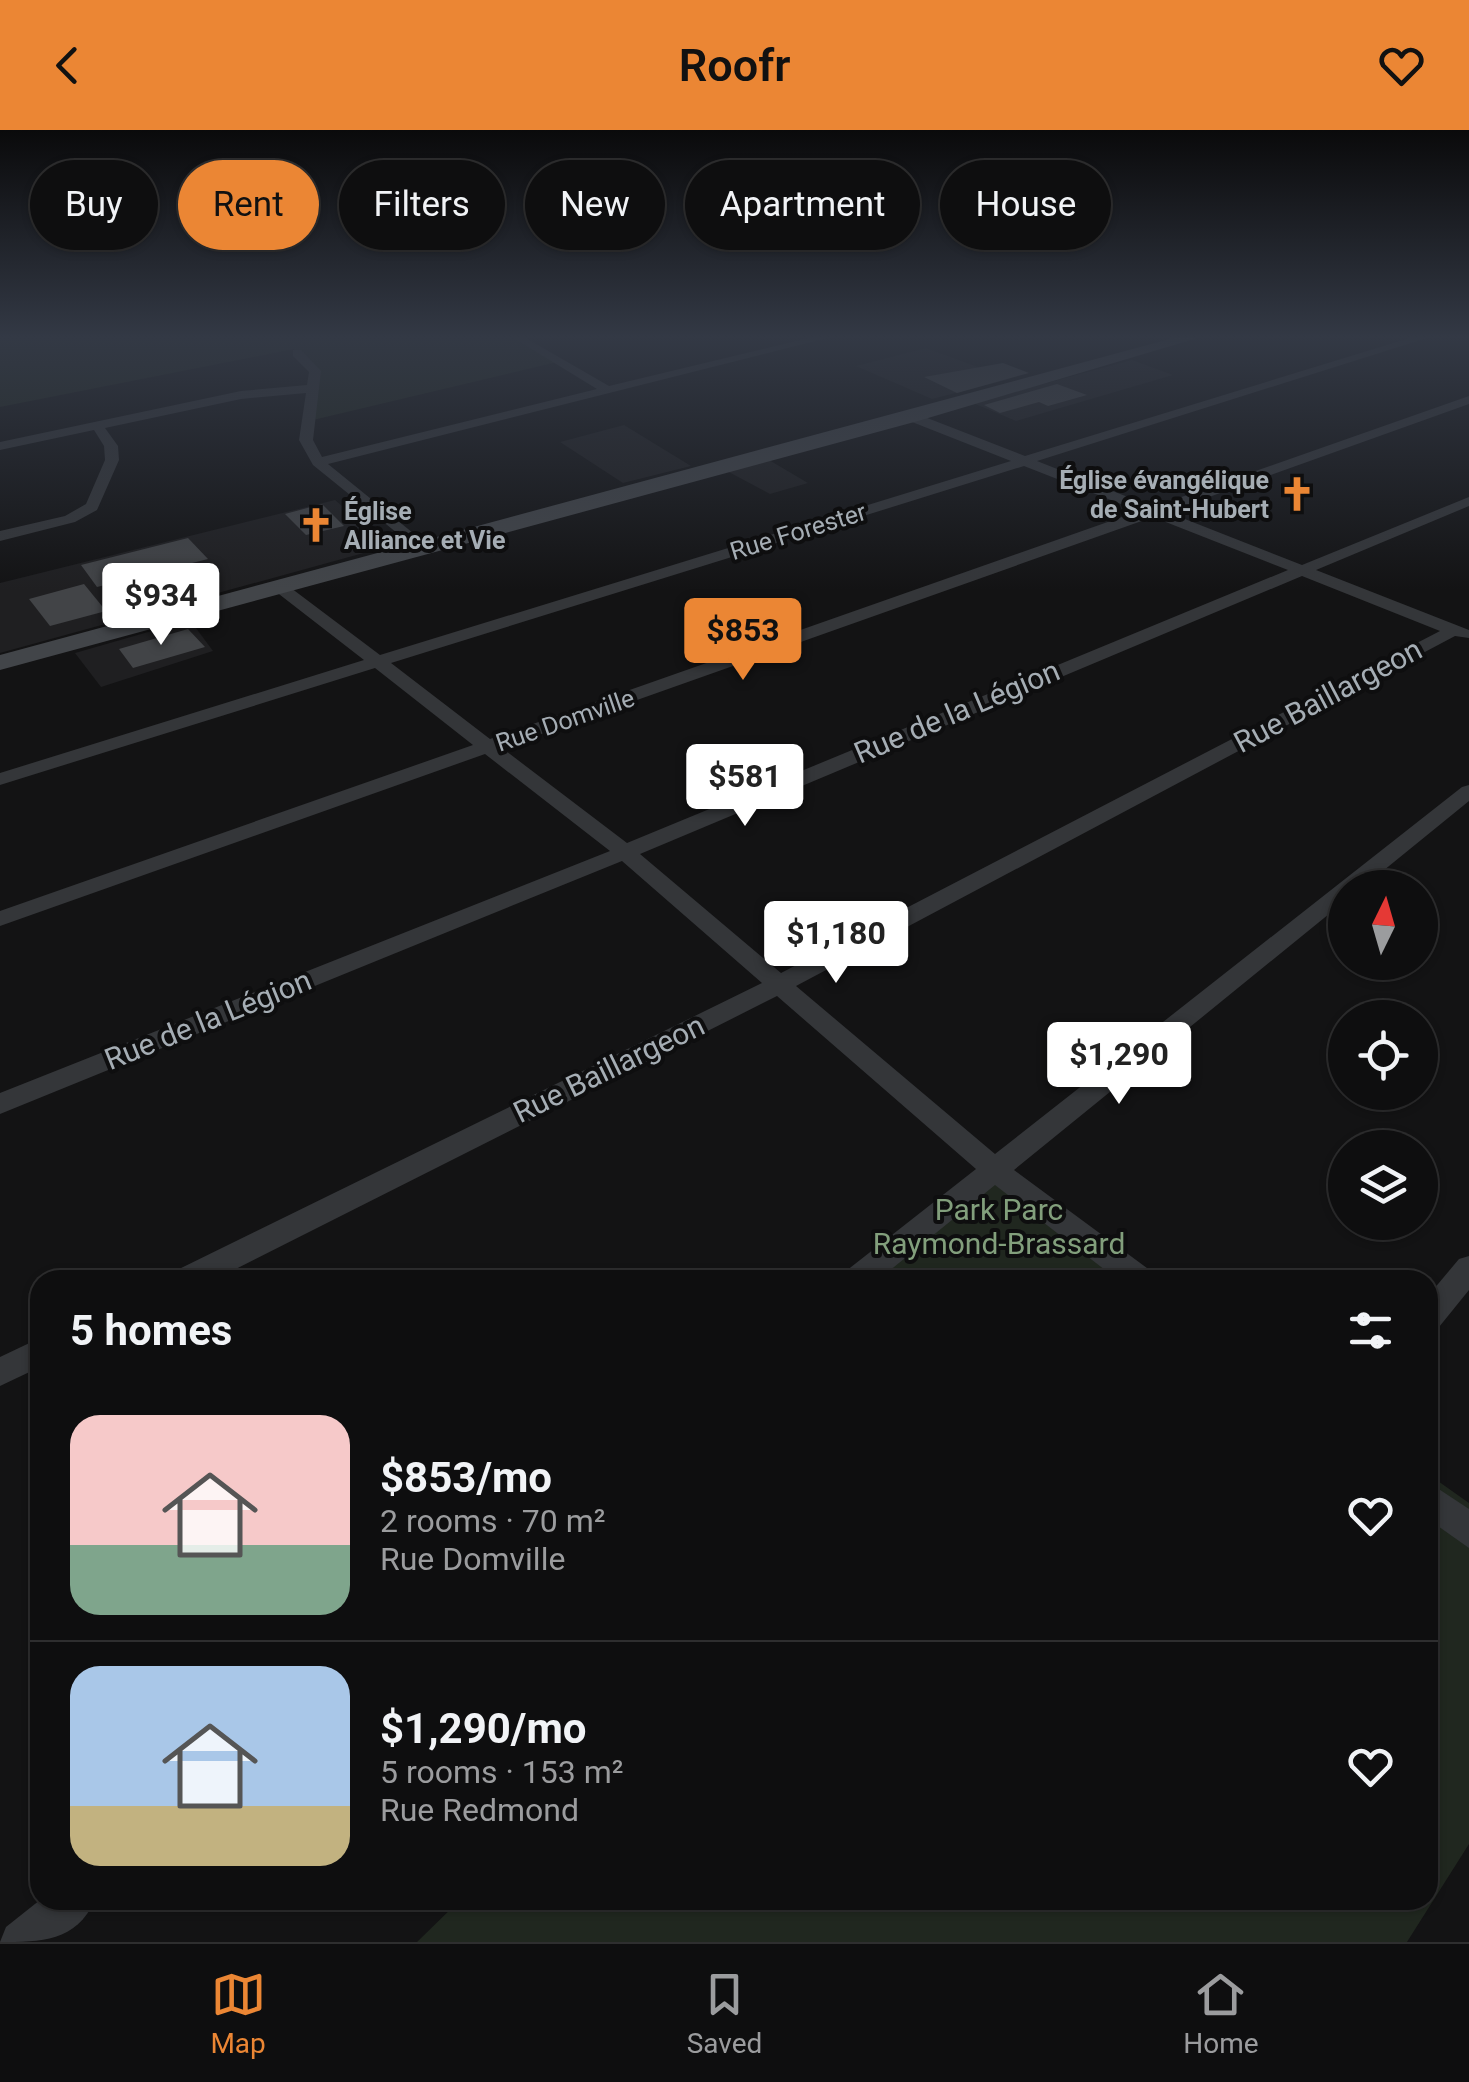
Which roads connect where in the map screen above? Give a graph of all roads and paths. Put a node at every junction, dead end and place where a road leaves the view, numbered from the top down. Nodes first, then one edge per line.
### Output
1 (114, 422) edge
2 (309, 422) edge
3 (476, 422) edge
4 (895, 422) edge
5 (924, 422) edge
6 (1150, 422) edge
7 (1409, 422) edge
8 (97, 425) junction
9 (0, 446) edge
10 (1024, 461) junction
11 (318, 462) junction
12 (1469, 502) edge
13 (1155, 512) junction
14 (0, 536) edge
15 (423, 548) junction
16 (1301, 568) junction
17 (281, 588) junction
18 (1462, 633) edge
19 (377, 662) junction
20 (0, 663) edge
21 (491, 746) junction
22 (0, 779) edge
23 (1469, 791) edge
24 (624, 852) junction
25 (1371, 870) edge
26 (1328, 904) edge
27 (0, 920) edge
28 (782, 984) junction
29 (0, 1104) edge
30 (995, 1170) junction
31 (1469, 1268) edge
32 (206, 1270) edge
33 (870, 1270) edge
34 (1127, 1270) edge
35 (1438, 1306) edge
36 (30, 1357) edge
37 (0, 1372) edge
38 (1438, 1506) edge
39 (1469, 1531) edge
40 (61, 1910) edge
41 (20, 1942) edge

1 - 8 street
2 - 11 street
3 - 11 street
4 - 15 street
5 - 10 street
6 - 10 street, Rue Forester
7 - 13 street, Rue Domville
8 - 9 street
8 - 14 street
10 - 13 street
10 - 19 street, Rue Forester
11 - 15 street
12 - 16 street, Rue de la Légion
13 - 16 street
13 - 21 street, Rue Domville
15 - 17 street
16 - 18 street
16 - 24 street, Rue de la Légion
17 - 19 street
17 - 20 street
18 - 28 street, Rue Baillargeon
19 - 21 street
19 - 22 street, Rue Forester
21 - 24 street
21 - 27 street, Rue Domville
23 - 25 street
24 - 28 street
24 - 29 street, Rue de la Légion
26 - 30 street
28 - 30 street
28 - 32 street, Rue Baillargeon
30 - 33 street
30 - 34 street
31 - 35 street
36 - 37 street
38 - 39 street
40 - 41 street

